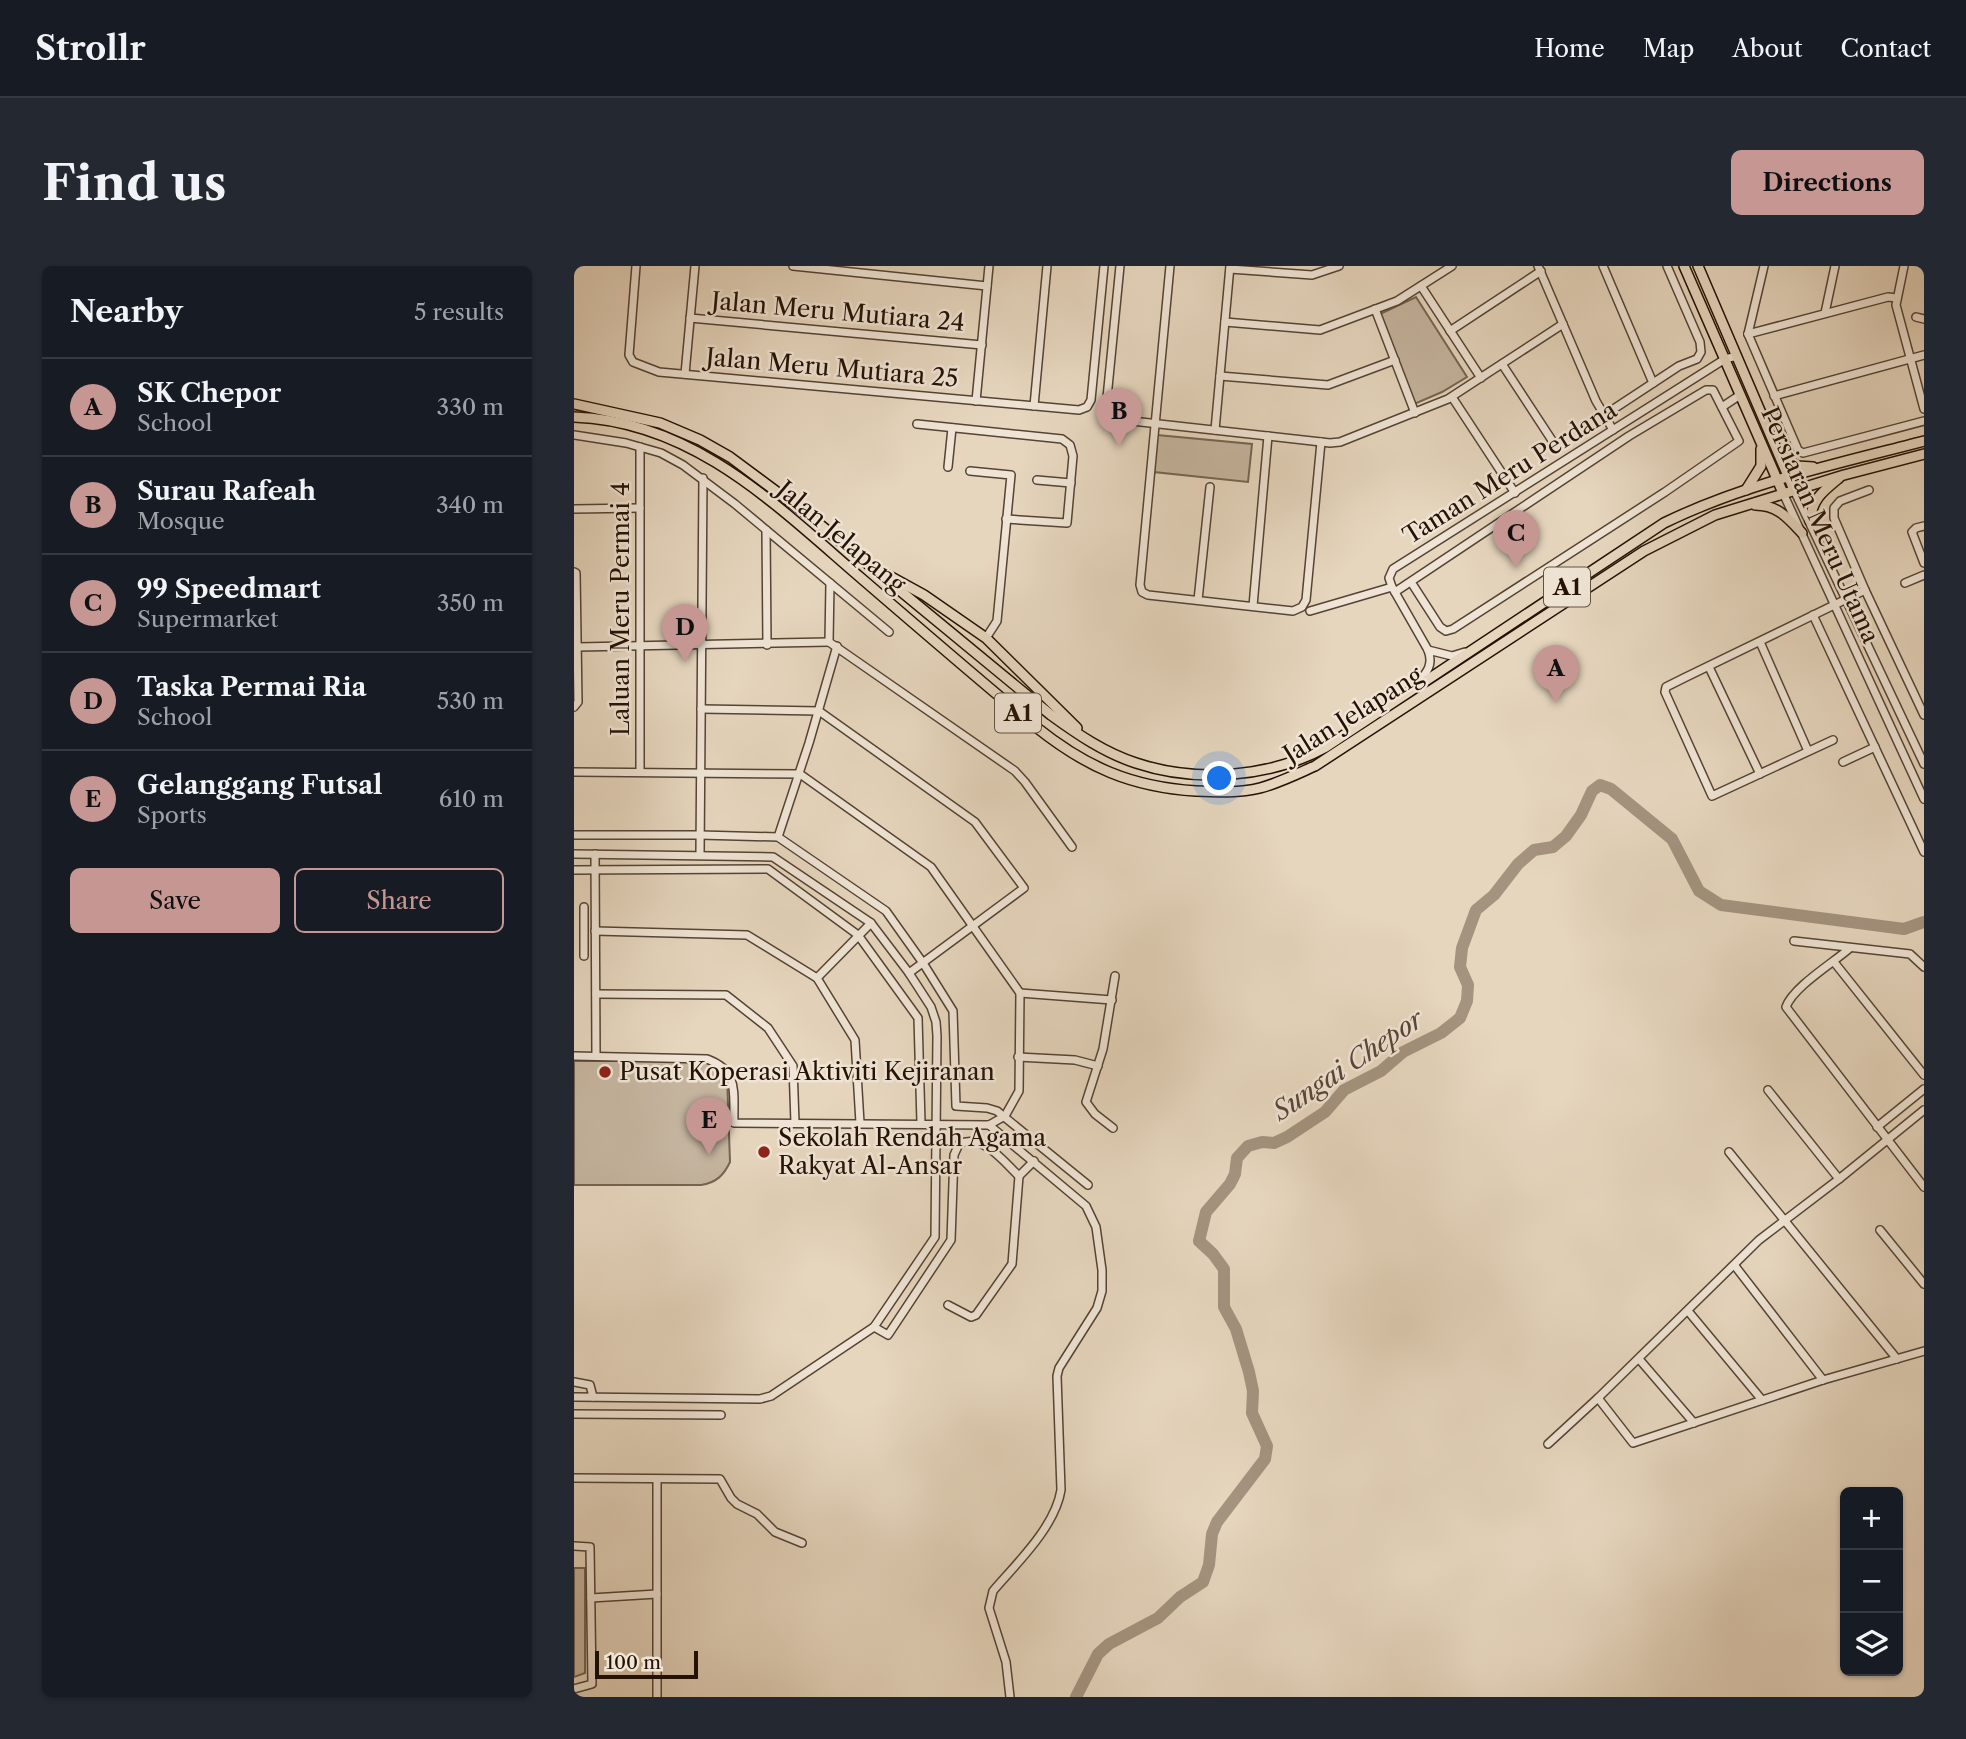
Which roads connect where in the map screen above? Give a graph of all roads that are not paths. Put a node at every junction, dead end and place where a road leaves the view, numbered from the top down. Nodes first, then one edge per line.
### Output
1 (636, 266) edge
2 (695, 266) edge
3 (793, 266) edge
4 (901, 266) edge
5 (989, 266) edge
6 (1047, 266) edge
7 (1104, 266) edge
8 (1120, 266) edge
9 (1170, 266) edge
10 (1339, 266) edge
11 (1452, 266) edge
12 (1603, 266) edge
13 (1667, 266) edge
14 (1684, 266) edge
15 (1698, 266) edge
16 (1764, 266) edge
17 (1835, 266) edge
18 (1903, 266) edge
19 (812, 267) edge
20 (1230, 268) edge
21 (1539, 269) edge
22 (900, 277) junction
23 (987, 286) junction
24 (1421, 286) junction
25 (1897, 298) junction
26 (1375, 309) junction
27 (1825, 313) junction
28 (690, 318) junction
29 (1225, 322) junction
30 (1563, 324) junction
31 (1450, 331) junction
32 (1748, 334) junction
33 (982, 345) junction
34 (1924, 355) edge
35 (1738, 356) junction
36 (1910, 358) junction
37 (1725, 359) junction
38 (1395, 360) junction
39 (1502, 364) junction
40 (685, 374) junction
41 (1220, 376) junction
42 (1481, 378) junction
43 (1653, 383) junction
44 (1740, 395) junction
45 (1774, 396) junction
46 (1452, 397) junction
47 (976, 401) junction
48 (574, 404) edge
49 (1034, 406) junction
50 (1722, 407) junction
51 (1924, 409) edge
52 (1415, 413) junction
53 (1603, 416) junction
54 (574, 417) edge
55 (1924, 421) edge
56 (917, 424) dead end
57 (1156, 424) junction
58 (953, 428) junction
59 (1215, 430) junction
60 (1613, 430) junction
61 (574, 435) edge
62 (1268, 436) junction
63 (1924, 441) edge
64 (1321, 442) junction
65 (1760, 442) junction
66 (1775, 446) junction
67 (640, 447) junction
68 (1557, 448) dead end
69 (1924, 454) edge
70 (948, 467) dead end
71 (1821, 468) junction
72 (971, 471) dead end
73 (1547, 471) junction
74 (1844, 475) junction
75 (703, 478) junction
76 (1782, 478) junction
77 (1037, 480) dead end
78 (1071, 483) junction
79 (1556, 486) junction
80 (1210, 487) dead end
81 (1794, 490) junction
82 (1869, 490) dead end
83 (1745, 491) junction
84 (1515, 493) junction
85 (1783, 494) junction
86 (1744, 505) junction
87 (640, 508) junction
88 (574, 509) edge
89 (1006, 519) junction
90 (1810, 521) junction
91 (1924, 526) edge
92 (766, 530) junction
93 (1802, 533) junction
94 (864, 561) junction
95 (1924, 563) edge
96 (574, 572) edge
97 (1924, 575) edge
98 (1411, 582) junction
99 (830, 583) junction
100 (1905, 583) dead end
101 (1393, 590) junction
102 (1865, 590) junction
103 (1198, 600) junction
104 (1847, 600) junction
105 (1253, 606) junction
106 (1835, 606) junction
107 (1310, 611) dead end
108 (1813, 615) junction
109 (889, 632) dead end
110 (986, 638) junction
111 (1760, 642) junction
112 (833, 644) junction
113 (767, 645) junction
114 (701, 646) junction
115 (578, 647) junction
116 (640, 647) junction
117 (1428, 650) junction
118 (1470, 650) junction
119 (1709, 667) junction
120 (1411, 691) junction
121 (574, 707) edge
122 (701, 709) junction
123 (819, 711) junction
124 (1924, 715) edge
125 (1833, 740) dead end
126 (1099, 747) junction
127 (1875, 747) junction
128 (1808, 751) junction
129 (1843, 762) dead end
130 (1924, 764) edge
131 (701, 771) junction
132 (574, 772) edge
133 (640, 772) junction
134 (800, 774) junction
135 (1760, 774) junction
136 (1922, 789) edge
137 (1924, 799) edge
138 (574, 835) edge
139 (700, 835) junction
140 (778, 837) junction
141 (1072, 847) dead end
142 (1924, 852) edge
143 (574, 854) edge
144 (595, 854) junction
145 (700, 854) junction
146 (595, 869) junction
147 (574, 870) edge
148 (574, 906) edge
149 (584, 906) junction
150 (595, 907) junction
151 (871, 923) junction
152 (973, 926) junction
153 (595, 931) junction
154 (858, 935) junction
155 (1794, 941) dead end
156 (1850, 948) junction
157 (574, 956) edge
158 (584, 957) junction
159 (596, 957) junction
160 (1834, 962) junction
161 (923, 963) junction
162 (1924, 967) edge
163 (909, 973) junction
164 (1115, 976) dead end
165 (817, 978) junction
166 (1020, 993) junction
167 (596, 994) junction
168 (1112, 1000) junction
169 (574, 1056) edge
170 (596, 1056) junction
171 (1018, 1057) junction
172 (1098, 1066) junction
173 (1924, 1075) edge
174 (1924, 1089) edge
175 (1768, 1090) dead end
176 (1924, 1110) edge
177 (1005, 1116) junction
178 (795, 1123) junction
179 (860, 1123) junction
180 (921, 1124) junction
181 (935, 1125) junction
182 (989, 1125) junction
183 (1877, 1127) junction
184 (1113, 1128) dead end
185 (1886, 1138) junction
186 (1728, 1153) dead end
187 (1034, 1161) junction
188 (1019, 1176) junction
189 (1839, 1179) junction
190 (1088, 1185) dead end
191 (1924, 1187) edge
192 (1784, 1220) junction
193 (1880, 1230) dead end
194 (1735, 1266) junction
195 (1924, 1284) edge
196 (948, 1305) dead end
197 (1688, 1311) junction
198 (873, 1326) junction
199 (1924, 1351) edge
200 (1639, 1359) junction
201 (1898, 1359) junction
202 (1823, 1380) junction
203 (574, 1382) edge
204 (574, 1397) edge
205 (593, 1397) junction
206 (1598, 1398) junction
207 (1762, 1400) junction
208 (574, 1414) edge
209 (722, 1415) dead end
210 (1694, 1423) junction
211 (1548, 1444) dead end
212 (574, 1478) edge
213 (657, 1479) junction
214 (802, 1542) dead end
215 (574, 1546) edge
216 (657, 1594) junction
217 (591, 1598) junction
218 (574, 1689) edge
219 (657, 1697) edge
220 (1010, 1697) edge

1 - 40 street, Jalan Meru Mutiara 25
2 - 28 street
3 - 19 street
4 - 22 street
5 - 23 street
6 - 49 street
7 - 49 street, Jalan Meru Mutiara 25
8 - 57 street
9 - 57 street
10 - 20 street
11 - 24 street
12 - 43 street
13 - 43 street
14 - 37 main road, Persiaran Meru Utama
15 - 35 main road, Persiaran Meru Utama
16 - 32 street
17 - 27 street
18 - 25 street
19 - 22 street
20 - 29 street
21 - 30 street
21 - 31 street
22 - 23 street
23 - 33 street
24 - 26 street
24 - 31 street
25 - 27 street
25 - 36 street
26 - 29 street
26 - 38 street
27 - 32 street
28 - 33 street, Jalan Meru Mutiara 24
28 - 40 street
29 - 41 street
30 - 39 street
30 - 53 street
31 - 42 street
32 - 45 street
33 - 47 street
34 - 36 street
35 - 37 street, Taman Meru Perdana
35 - 66 main road, Persiaran Meru Utama
36 - 45 street
36 - 51 street
37 - 44 main road, Persiaran Meru Utama
37 - 60 street, Taman Meru Perdana
38 - 41 street
38 - 52 street
39 - 42 street
39 - 68 street
40 - 47 street, Jalan Meru Mutiara 25
41 - 59 street
42 - 46 street
43 - 53 street
44 - 50 street
44 - 65 main road, Persiaran Meru Utama
45 - 55 street
46 - 52 street
46 - 84 street
47 - 49 street, Jalan Meru Mutiara 25
48 - 94 main road, Jalan Jelapang / A1
50 - 79 street
50 - 98 street
52 - 64 street
53 - 60 street
54 - 86 main road, Jalan Jelapang / A1
56 - 58 street
57 - 59 street
57 - 103 street
58 - 70 street
58 - 78 street
59 - 62 street
60 - 73 street, Taman Meru Perdana
61 - 67 street
62 - 64 street
62 - 105 street
63 - 71 main road, Jalan Jelapang / A1
64 - 105 street
65 - 76 main road, Persiaran Meru Utama
65 - 83 main road
66 - 71 main road
66 - 76 main road, Persiaran Meru Utama
67 - 75 street
67 - 87 street, Laluan Meru Permai 4
69 - 74 main road, Jalan Jelapang / A1
71 - 76 main road, Jalan Jelapang / A1
72 - 89 street
73 - 79 street
73 - 84 street, Taman Meru Perdana
74 - 81 main road, Jalan Jelapang / A1
74 - 90 main road
75 - 92 street
75 - 114 street
76 - 81 main road, Persiaran Meru Utama
76 - 83 main road, Jalan Jelapang / A1
76 - 85 main road, Persiaran Meru Utama
77 - 78 street
78 - 89 street
79 - 98 street
80 - 103 street
81 - 85 main road, Jalan Jelapang / A1
81 - 90 street, Persiaran Meru Utama
82 - 102 street
83 - 118 main road, Jalan Jelapang / A1
84 - 101 street, Taman Meru Perdana
85 - 86 main road, Jalan Jelapang / A1
85 - 93 street, Persiaran Meru Utama
86 - 93 main road
87 - 88 street
87 - 116 street, Laluan Meru Permai 4
89 - 110 street
90 - 104 street, Persiaran Meru Utama
91 - 95 street
92 - 99 street
92 - 113 street
93 - 106 street, Persiaran Meru Utama
94 - 110 main road
94 - 126 main road, Jalan Jelapang / A1
96 - 115 street
97 - 100 street
98 - 101 street
99 - 109 street
99 - 112 street
101 - 107 street
101 - 117 street
102 - 104 street
102 - 124 street
103 - 105 street
104 - 106 street
104 - 130 street, Persiaran Meru Utama
106 - 108 street
106 - 136 street, Persiaran Meru Utama
108 - 111 street
108 - 127 street
110 - 126 main road
111 - 119 street
111 - 128 street
112 - 113 street
112 - 123 street
112 - 141 street
113 - 114 street
114 - 116 street
114 - 122 street
115 - 116 street
115 - 121 street
116 - 133 street, Laluan Meru Permai 4
117 - 118 street
117 - 120 street
118 - 120 main road, Jalan Jelapang / A1
119 - 135 street
119 - 135 street
120 - 126 main road, Jalan Jelapang / A1
122 - 123 street
122 - 131 street
123 - 134 street
123 - 152 street
125 - 128 street
127 - 129 street
127 - 142 street
128 - 135 street
131 - 133 street
131 - 134 street
131 - 139 street
132 - 133 street
134 - 140 street
134 - 152 street
136 - 137 street, Persiaran Meru Utama
138 - 139 street
139 - 140 street
139 - 145 street
140 - 161 street
143 - 144 street
144 - 145 street
144 - 146 street
145 - 151 street
146 - 147 street
146 - 150 street
146 - 154 street
148 - 149 street
149 - 150 street
149 - 158 street
150 - 153 street
151 - 154 street
151 - 163 street
152 - 161 street
152 - 166 street
153 - 159 street
153 - 165 street
154 - 165 street
154 - 180 street
155 - 156 street
156 - 160 street
156 - 162 street
157 - 158 street
158 - 159 street
159 - 167 street
160 - 173 street
160 - 183 street
161 - 163 street
161 - 177 street
163 - 181 street
164 - 168 street
165 - 179 street
166 - 168 street
166 - 171 street
167 - 170 street
167 - 178 street
168 - 172 street
169 - 170 street
170 - 178 street
171 - 172 street
171 - 177 street
172 - 184 street
174 - 183 street
175 - 189 street
176 - 185 street
177 - 182 street
177 - 190 street
178 - 179 street
179 - 180 street
180 - 181 street
181 - 182 street
181 - 198 street
182 - 187 street
183 - 185 street
185 - 189 street
185 - 191 street
186 - 192 street
187 - 188 street
187 - 220 street
188 - 196 street
188 - 198 street
189 - 192 street
192 - 194 street
192 - 201 street
193 - 195 street
194 - 197 street
194 - 202 street
197 - 200 street
197 - 207 street
198 - 205 street
199 - 201 street
200 - 206 street
200 - 210 street
201 - 202 street
202 - 207 street
203 - 205 street
204 - 205 street
206 - 210 street
206 - 211 street
207 - 210 street
208 - 209 street
212 - 213 street
213 - 214 street
213 - 216 street
215 - 217 street
216 - 217 street
216 - 219 street
217 - 218 street

